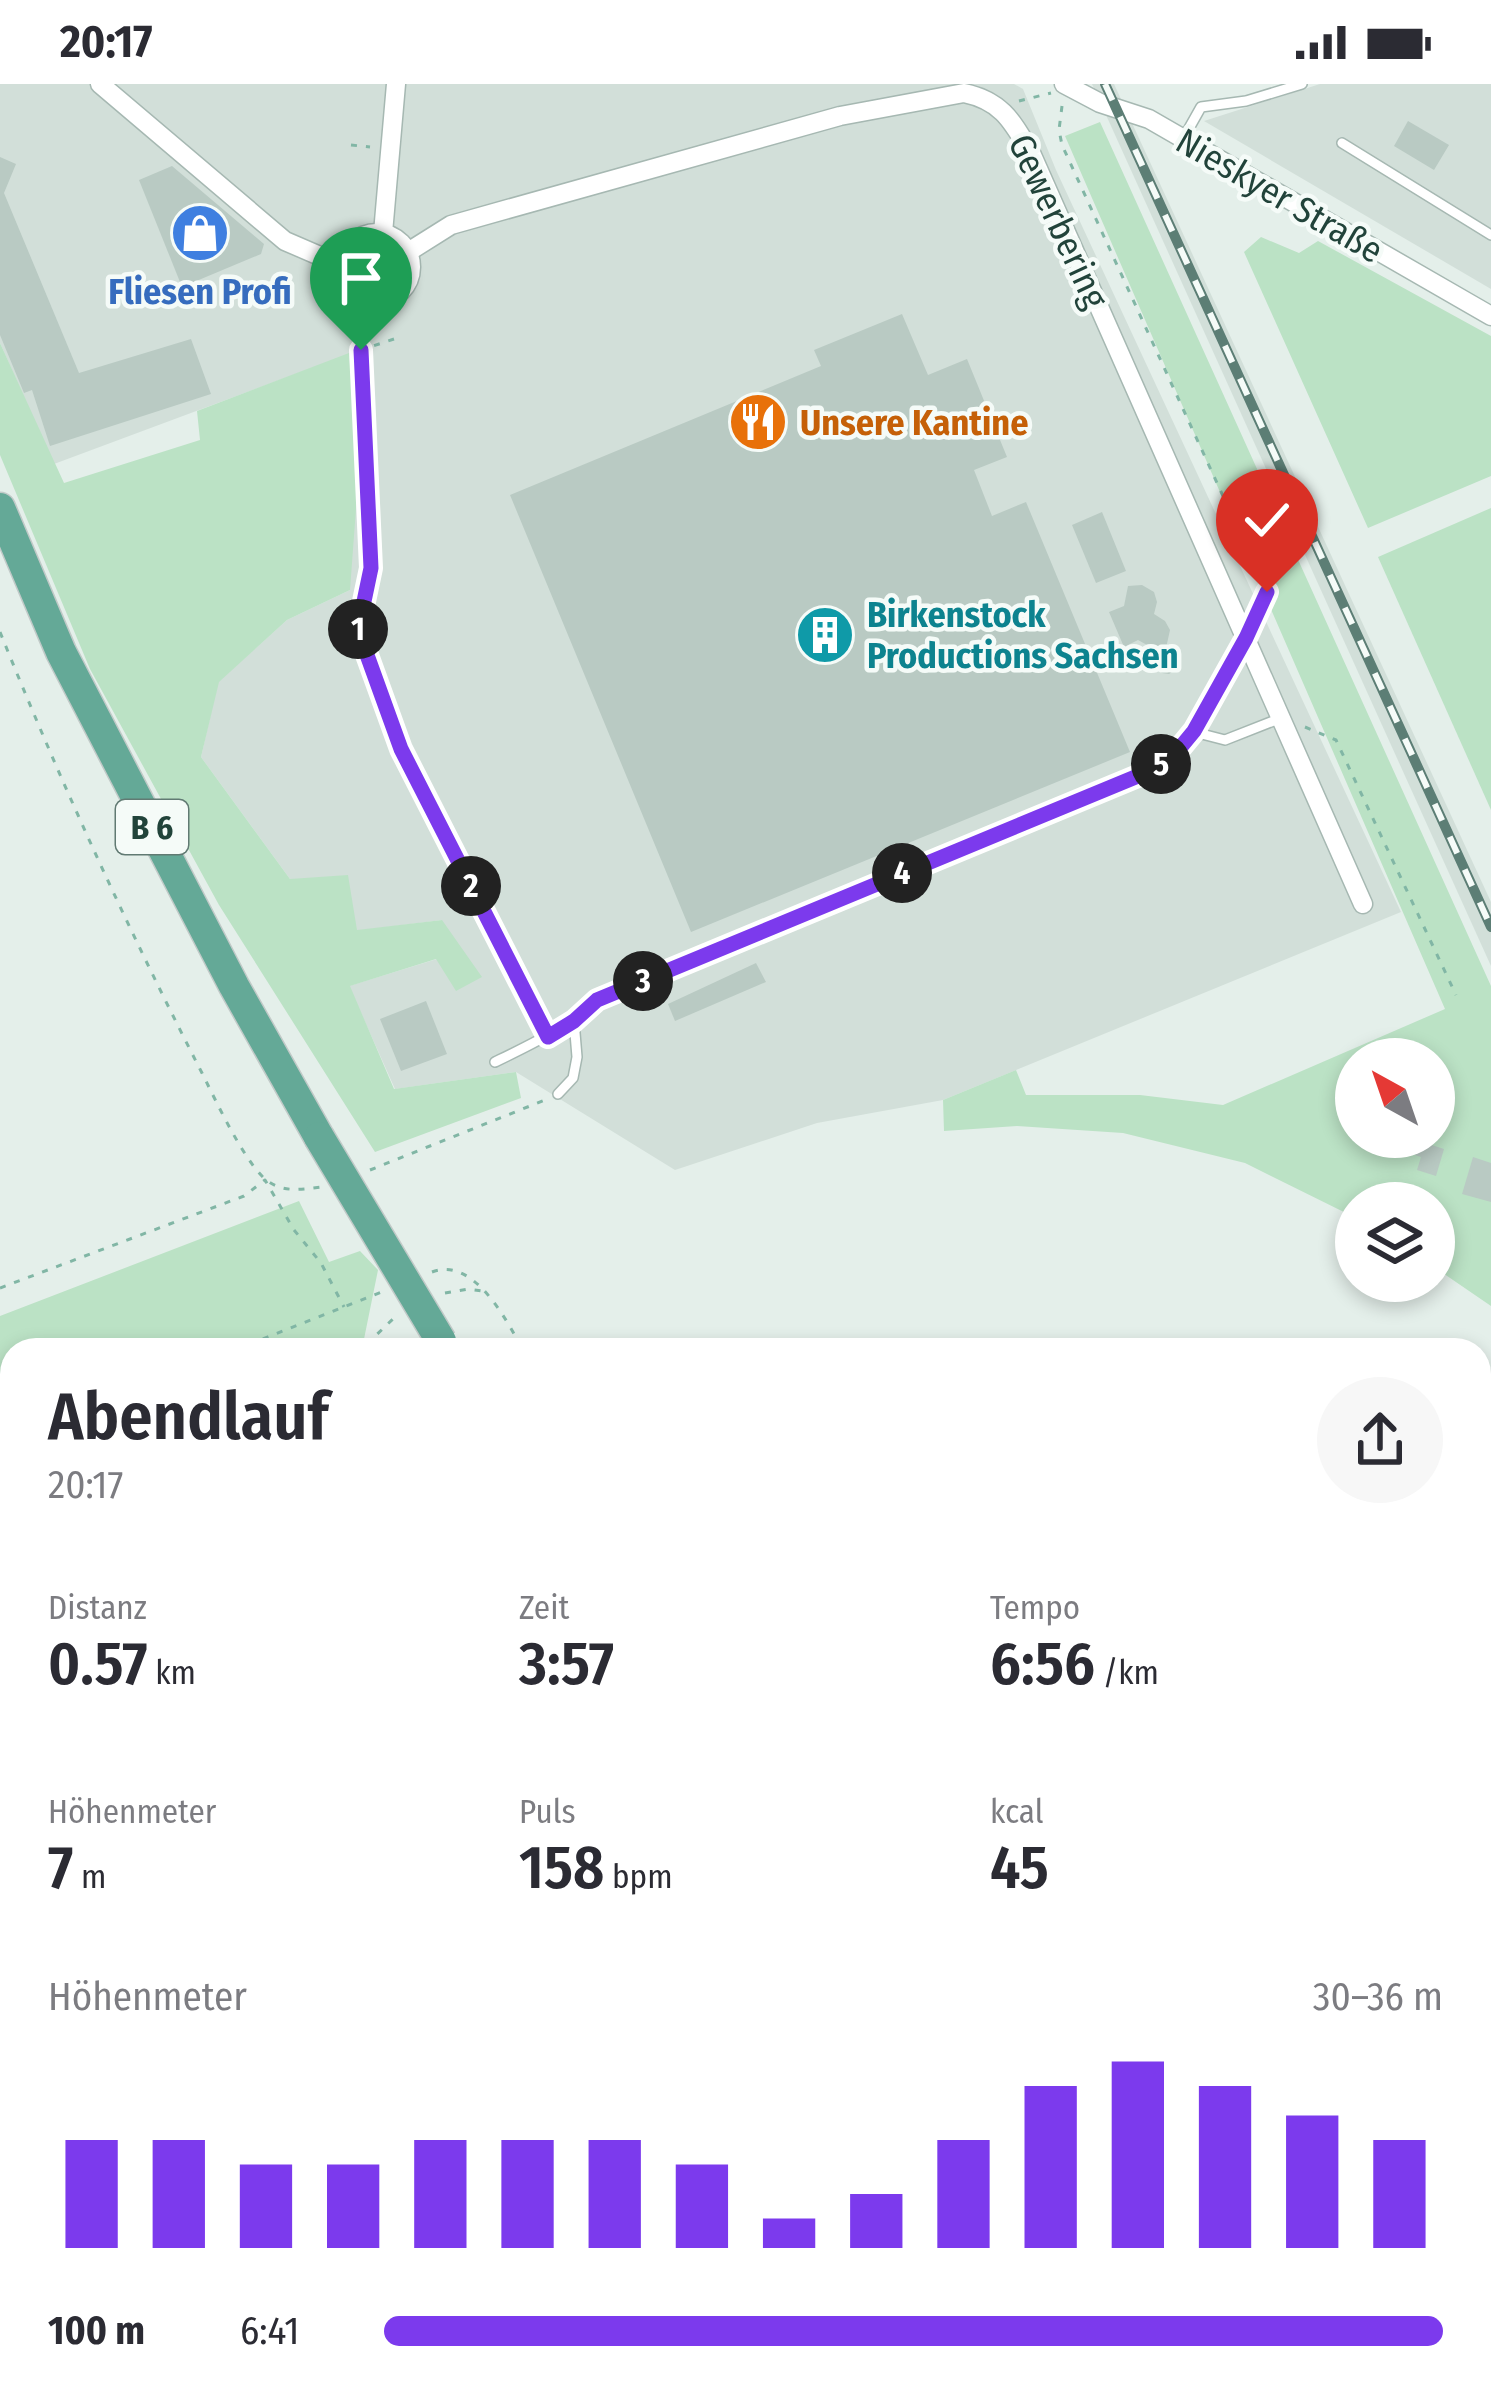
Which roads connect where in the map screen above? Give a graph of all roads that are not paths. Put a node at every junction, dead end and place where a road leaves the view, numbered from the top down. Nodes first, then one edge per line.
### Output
1 (100, 84) edge
2 (396, 84) edge
3 (1302, 84) edge
4 (1067, 86) edge
5 (1183, 139) junction
6 (1342, 142) dead end
7 (383, 233) junction
8 (1491, 235) edge
9 (408, 252) junction
10 (343, 266) junction
11 (1491, 316) edge
12 (0, 508) edge
13 (1246, 638) junction
14 (1281, 718) junction
15 (1194, 731) junction
16 (1363, 904) dead end
17 (574, 1021) junction
18 (495, 1062) dead end
19 (558, 1094) dead end
20 (439, 1338) edge

1 - 10 street
2 - 7 street
3 - 5 lane
4 - 5 street, Nieskyer Straße
5 - 11 street, Nieskyer Straße
6 - 8 lane
7 - 9 street
7 - 10 street
9 - 10 street
9 - 13 street, Gewerbering
12 - 20 main road, B 6, bridge
13 - 14 street, Gewerbering
13 - 15 lane
14 - 15 lane
14 - 16 street, Gewerbering
15 - 17 lane
17 - 18 lane
17 - 19 lane

